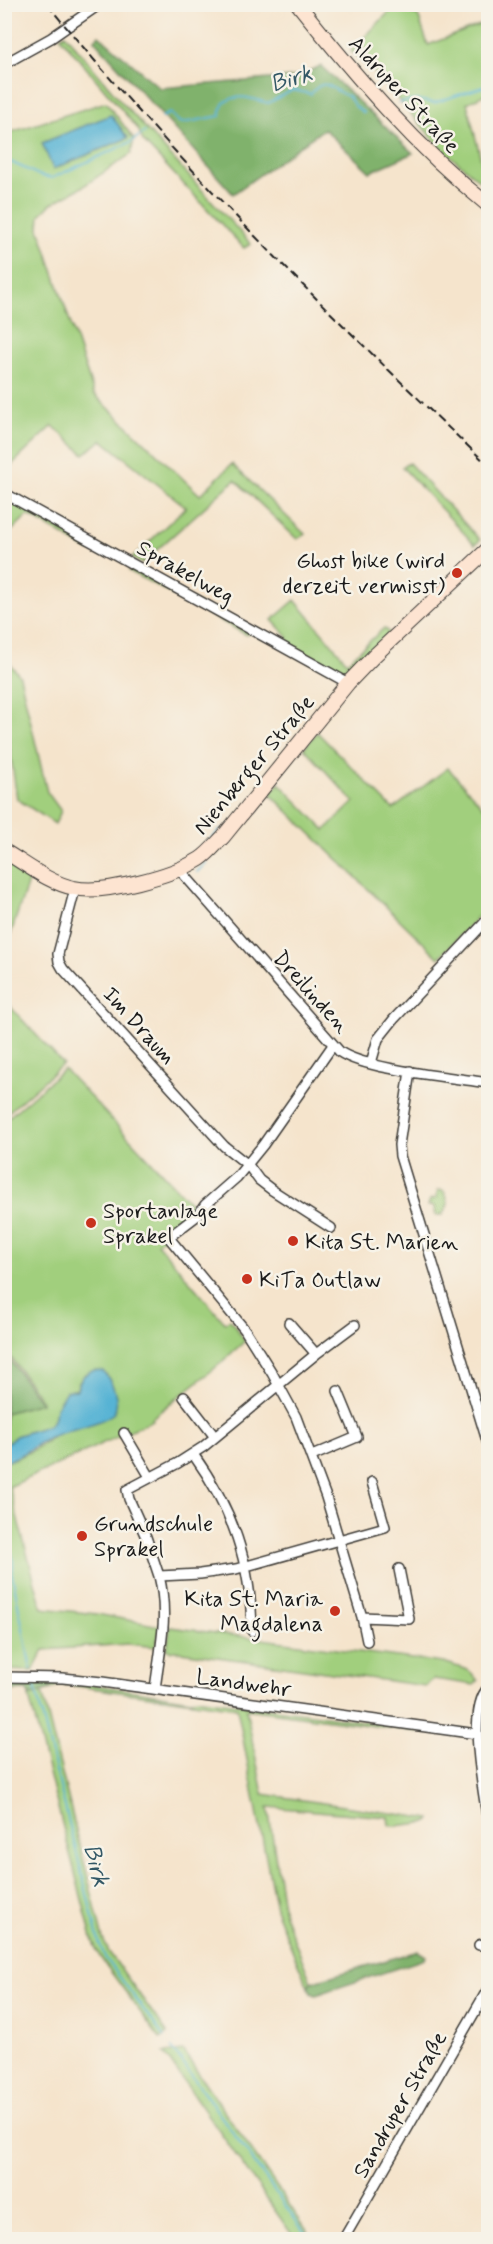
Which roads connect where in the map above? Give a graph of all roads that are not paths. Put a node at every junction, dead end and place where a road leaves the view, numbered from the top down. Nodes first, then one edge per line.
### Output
1 (99, 4) edge
2 (298, 4) edge
3 (4, 64) edge
4 (489, 205) edge
5 (4, 493) edge
6 (489, 549) edge
7 (348, 683) junction
8 (4, 851) edge
9 (179, 869) junction
10 (75, 889) junction
11 (489, 919) edge
12 (333, 1045) junction
13 (371, 1063) junction
14 (410, 1071) junction
15 (489, 1083) edge
16 (248, 1165) junction
17 (331, 1228) dead end
18 (289, 1323) dead end
19 (355, 1325) dead end
20 (316, 1354) junction
21 (279, 1385) junction
22 (338, 1390) dead end
23 (184, 1397) dead end
24 (124, 1433) dead end
25 (215, 1437) junction
26 (489, 1444) edge
27 (193, 1454) junction
28 (312, 1456) junction
29 (150, 1477) junction
30 (372, 1482) dead end
31 (339, 1540) junction
32 (246, 1566) junction
33 (399, 1569) dead end
34 (159, 1576) junction
35 (362, 1617) junction
36 (252, 1631) dead end
37 (367, 1641) dead end
38 (4, 1677) edge
39 (489, 1688) edge
40 (155, 1689) junction
41 (477, 1734) junction
42 (489, 1822) edge
43 (489, 1942) edge
44 (478, 1945) dead end
45 (489, 1989) edge
46 (343, 2240) edge

1 - 3 street
2 - 4 street, Aldruper Straße
5 - 7 street, Sprakelweg
6 - 7 street, Nienberger Straße
7 - 9 street, Nienberger Straße
8 - 10 street, Nienberger Straße
9 - 10 street, Nienberger Straße
9 - 12 street, Dreilinden
10 - 16 street, Im Draum
11 - 13 street
12 - 13 street, Dreilinden
12 - 16 street
13 - 14 street, Dreilinden
14 - 15 street, Dreilinden
14 - 26 street
16 - 17 street, Im Draum
16 - 21 street
18 - 20 street
19 - 20 street
20 - 21 street
21 - 25 street
21 - 28 street
22 - 28 street
23 - 25 street
24 - 29 street
25 - 27 street
27 - 29 street
27 - 32 street
28 - 31 street
29 - 34 street
30 - 31 street
31 - 32 street
31 - 35 street
32 - 34 street
32 - 36 street
33 - 35 street
34 - 40 street
35 - 37 street
38 - 40 street, Landwehr
39 - 41 street
40 - 41 street, Landwehr
41 - 42 street
43 - 44 street
45 - 46 street, Sandruper Straße

